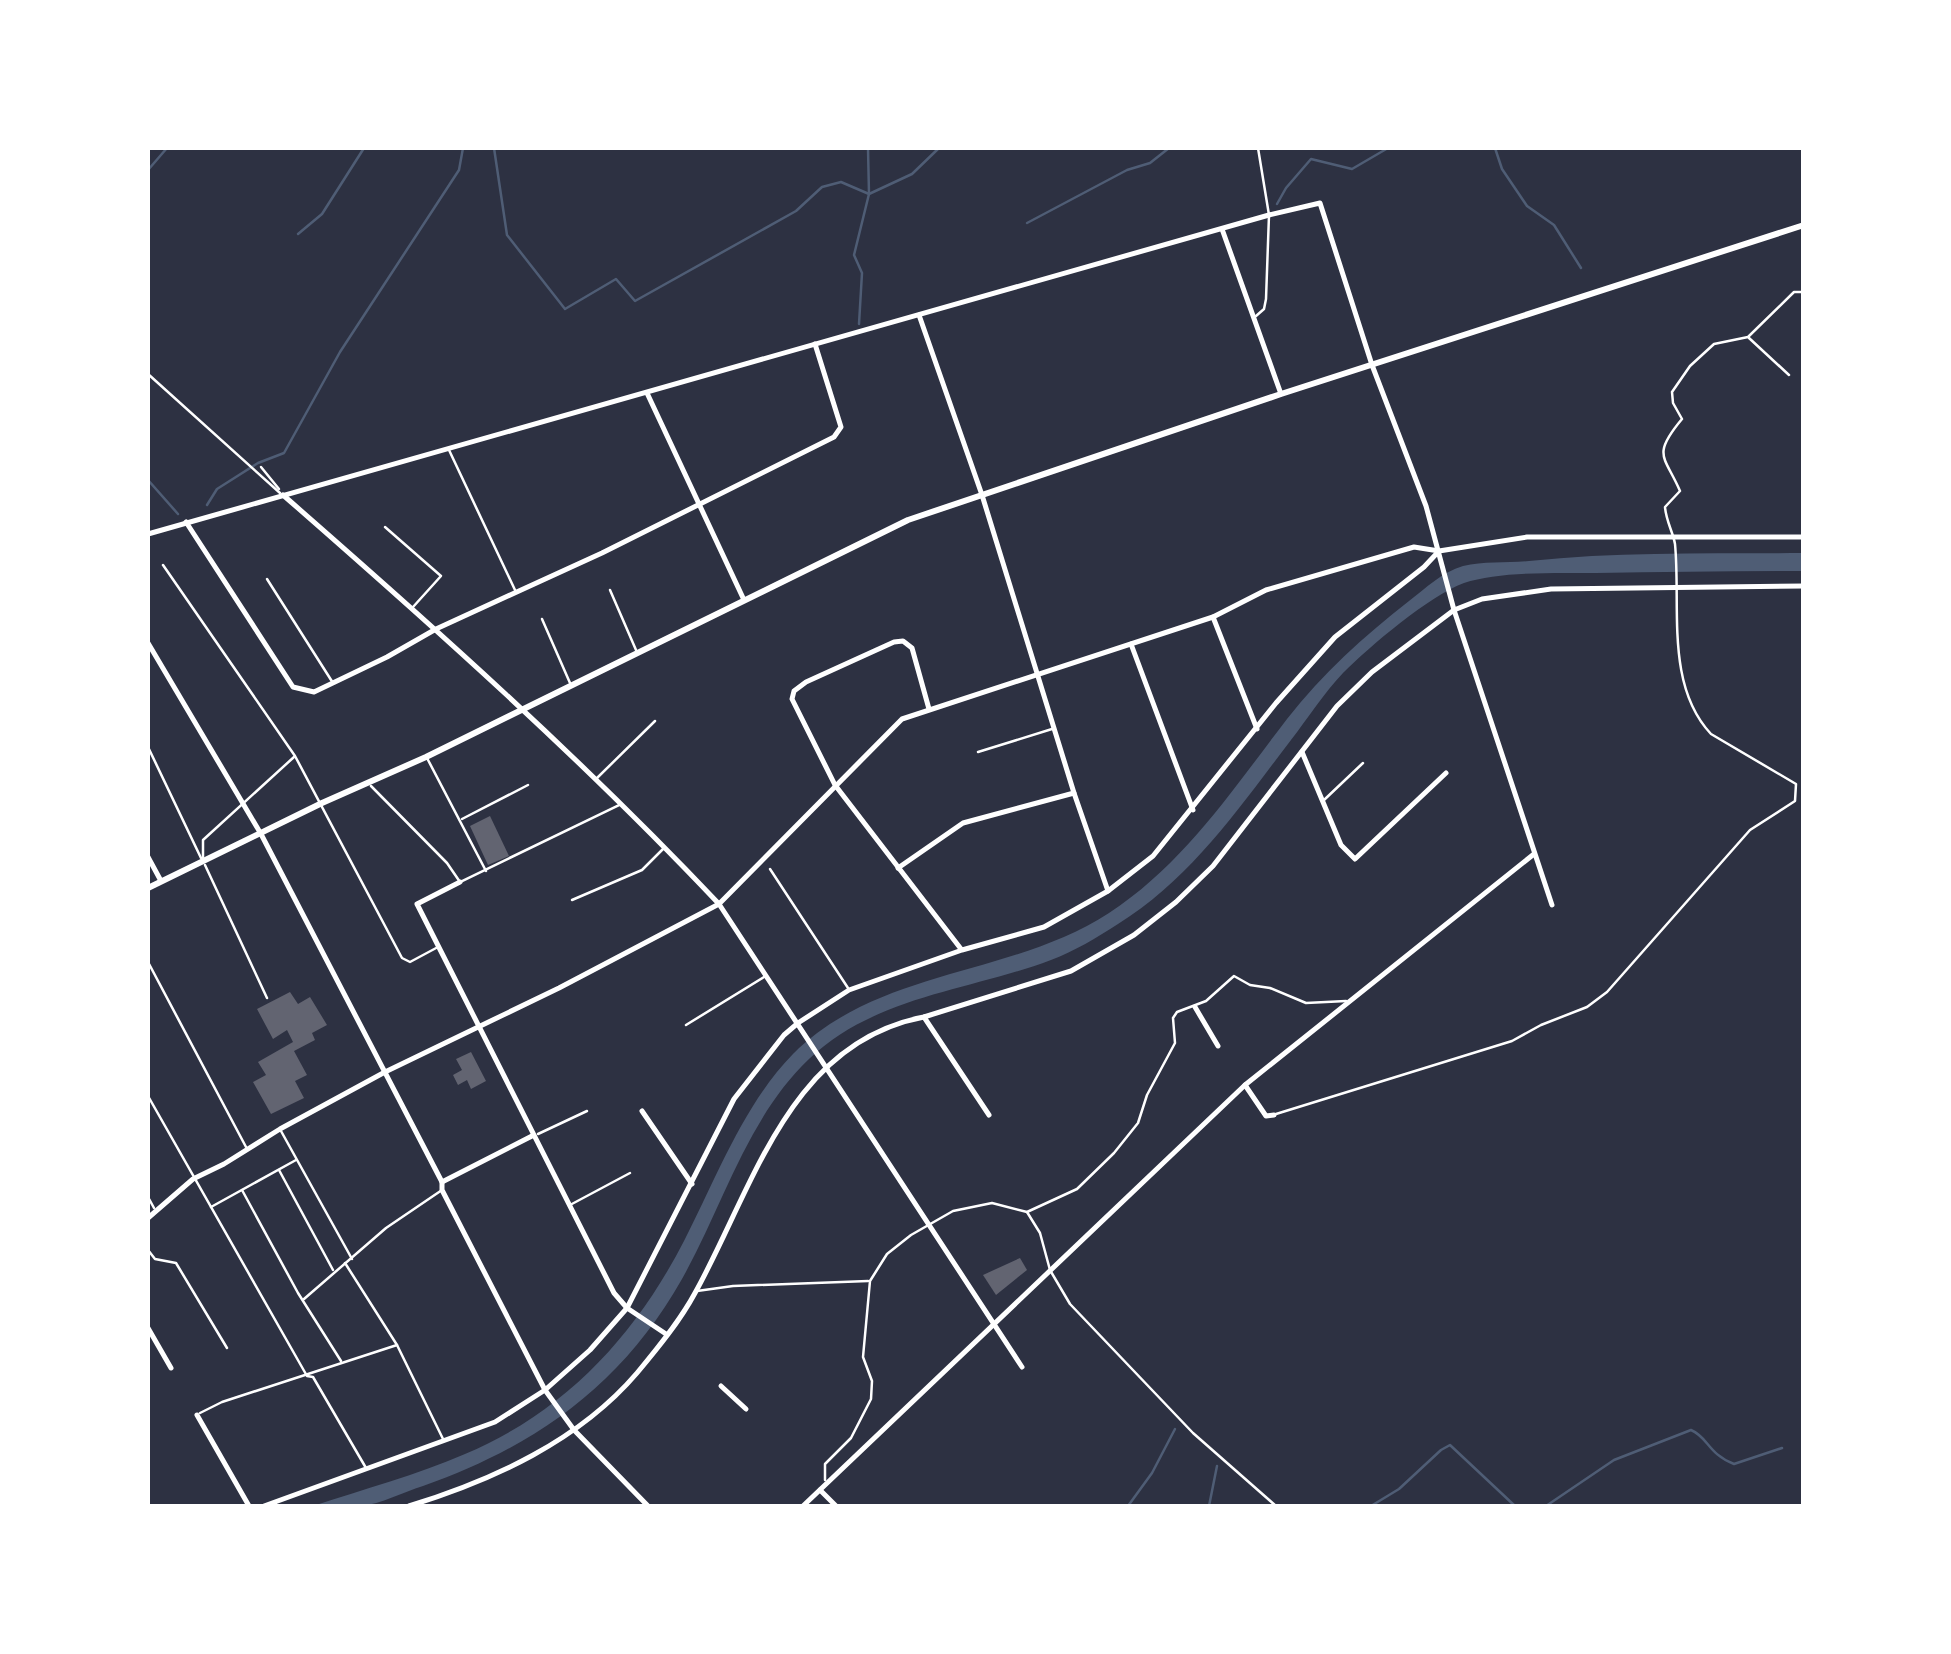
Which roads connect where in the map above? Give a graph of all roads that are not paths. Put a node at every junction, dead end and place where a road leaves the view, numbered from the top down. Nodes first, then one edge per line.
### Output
1 (1258, 148) edge
2 (1269, 215) junction
3 (1804, 224) edge
4 (1222, 229) junction
5 (1804, 292) edge
6 (918, 314) junction
7 (1254, 318) junction
8 (1748, 337) junction
9 (815, 344) junction
10 (1372, 364) junction
11 (148, 374) edge
12 (1790, 375) dead end
13 (647, 393) junction
14 (1281, 394) junction
15 (448, 450) junction
16 (261, 467) dead end
17 (281, 493) junction
18 (982, 495) junction
19 (698, 504) junction
20 (186, 522) junction
21 (386, 526) dead end
22 (148, 534) edge
23 (1804, 537) edge
24 (1674, 538) junction
25 (1439, 552) junction
26 (163, 565) dead end
27 (267, 579) dead end
28 (1804, 586) edge
29 (1676, 587) junction
30 (610, 590) dead end
31 (516, 591) junction
32 (744, 600) junction
33 (412, 608) junction
34 (1454, 610) junction
35 (1214, 617) junction
36 (542, 620) dead end
37 (436, 629) junction
38 (148, 643) edge
39 (1131, 644) junction
40 (637, 651) junction
41 (1038, 676) junction
42 (333, 682) junction
43 (571, 684) junction
44 (522, 708) junction
45 (929, 708) junction
46 (655, 722) dead end
47 (1257, 728) junction
48 (1054, 729) junction
49 (148, 747) edge
50 (978, 752) dead end
51 (1302, 752) junction
52 (295, 756) junction
53 (426, 757) junction
54 (1363, 764) dead end
55 (1446, 773) dead end
56 (595, 780) junction
57 (370, 784) junction
58 (835, 785) junction
59 (528, 786) dead end
60 (1074, 793) junction
61 (243, 802) junction
62 (1322, 802) junction
63 (322, 803) junction
64 (620, 805) junction
65 (1193, 810) junction
66 (461, 819) junction
67 (261, 834) junction
68 (666, 847) junction
69 (1534, 854) junction
70 (148, 857) edge
71 (202, 860) junction
72 (898, 868) junction
73 (770, 869) dead end
74 (486, 871) junction
75 (162, 882) junction
76 (460, 882) junction
77 (148, 888) edge
78 (1108, 891) junction
79 (572, 900) dead end
80 (719, 904) junction
81 (1552, 906) dead end
82 (438, 948) junction
83 (962, 950) junction
84 (148, 962) edge
85 (766, 976) junction
86 (849, 990) junction
87 (267, 998) dead end
88 (1352, 1000) junction
89 (1195, 1008) junction
90 (924, 1017) junction
91 (798, 1023) junction
92 (686, 1025) dead end
93 (478, 1028) junction
94 (1218, 1046) dead end
95 (825, 1067) junction
96 (385, 1072) junction
97 (1245, 1084) junction
98 (148, 1096) edge
99 (153, 1106) junction
100 (148, 1109) edge
101 (642, 1110) dead end
102 (586, 1111) dead end
103 (989, 1115) dead end
104 (1274, 1115) joint
105 (280, 1130) junction
106 (532, 1136) junction
107 (247, 1148) junction
108 (297, 1160) junction
109 (279, 1170) junction
110 (630, 1174) dead end
111 (192, 1179) junction
112 (442, 1182) junction
113 (692, 1184) junction
114 (242, 1190) junction
115 (442, 1190) junction
116 (148, 1196) edge
117 (568, 1206) junction
118 (209, 1208) junction
119 (156, 1210) junction
120 (1027, 1212) junction
121 (148, 1218) edge
122 (928, 1226) junction
123 (148, 1250) edge
124 (352, 1259) junction
125 (345, 1263) junction
126 (1050, 1270) junction
127 (334, 1272) junction
128 (870, 1282) junction
129 (696, 1292) junction
130 (303, 1300) junction
131 (627, 1308) junction
132 (994, 1324) junction
133 (148, 1328) edge
134 (667, 1334) junction
135 (396, 1345) junction
136 (227, 1348) dead end
137 (340, 1361) junction
138 (1022, 1367) dead end
139 (171, 1368) dead end
140 (307, 1376) junction
141 (721, 1386) dead end
142 (545, 1390) junction
143 (746, 1410) dead end
144 (197, 1415) joint
145 (574, 1430) junction
146 (445, 1442) junction
147 (367, 1471) junction
148 (823, 1487) junction
149 (249, 1506) edge
150 (264, 1506) edge
151 (409, 1506) edge
152 (648, 1506) edge
153 (803, 1506) edge
154 (836, 1506) edge
155 (1276, 1506) edge

1 - 2 lane
2 - 4 street
2 - 7 lane
2 - 10 street
3 - 10 main road
4 - 6 street
4 - 7 street
5 - 8 lane
6 - 9 street
6 - 18 street
7 - 14 street
8 - 12 lane
8 - 24 lane
9 - 13 street
9 - 19 street
10 - 14 main road
10 - 25 street
11 - 17 lane
13 - 15 street
13 - 19 street
14 - 18 main road
15 - 17 street
15 - 31 lane
16 - 17 lane
17 - 20 street
17 - 33 street
18 - 32 main road
18 - 41 street
19 - 31 street
19 - 32 street
20 - 22 street
20 - 42 street
21 - 33 lane
23 - 24 street
24 - 25 street
24 - 29 lane
25 - 34 street
25 - 35 street
25 - 47 street
26 - 52 lane
27 - 42 lane
28 - 29 street
29 - 34 street
29 - 104 lane
30 - 40 lane
31 - 37 street
32 - 40 main road
33 - 37 street
34 - 51 street
34 - 69 street
35 - 39 street
35 - 47 street
36 - 43 lane
37 - 42 street
37 - 44 street
38 - 61 street
39 - 41 street
39 - 65 street
40 - 43 main road
41 - 45 street
41 - 48 street
43 - 44 main road
44 - 53 main road
44 - 56 street
45 - 58 street
45 - 58 street
46 - 56 lane
47 - 65 street
48 - 50 lane
48 - 60 street
49 - 71 lane
51 - 62 street
51 - 90 street
52 - 61 lane
52 - 63 lane
53 - 57 main road
53 - 66 lane
54 - 62 lane
55 - 62 street
56 - 64 street
57 - 63 main road
57 - 76 lane
58 - 72 street
58 - 80 street
59 - 66 lane
60 - 72 street
60 - 78 street
61 - 67 street
61 - 71 lane
63 - 67 main road
63 - 82 lane
64 - 68 street
64 - 74 lane
65 - 78 street
66 - 74 lane
67 - 71 main road
67 - 96 street
68 - 79 lane
68 - 80 street
69 - 81 street
69 - 88 street
70 - 75 street
71 - 75 main road
71 - 87 lane
72 - 83 street
73 - 86 lane
74 - 76 lane
75 - 77 main road
76 - 82 street
78 - 83 street
80 - 85 street
80 - 93 street
82 - 93 street
83 - 86 street
84 - 107 lane
85 - 91 street
85 - 92 lane
86 - 91 street
88 - 89 lane
88 - 97 street
89 - 94 street
89 - 120 lane
90 - 95 street
90 - 103 street
91 - 95 street
91 - 113 street
93 - 96 street
93 - 106 street
95 - 122 street
95 - 129 street
96 - 105 street
96 - 112 street
97 - 104 street
97 - 126 street
98 - 99 lane
99 - 100 lane
99 - 111 lane
101 - 113 street
102 - 106 lane
105 - 107 street
105 - 108 lane
106 - 112 street
106 - 117 street
107 - 111 street
108 - 109 lane
108 - 124 lane
109 - 114 lane
109 - 127 lane
110 - 117 lane
111 - 118 lane
111 - 119 street
112 - 115 street
113 - 131 street
114 - 118 lane
114 - 130 lane
115 - 124 lane
115 - 142 street
116 - 119 lane
117 - 131 street
118 - 140 lane
119 - 121 street
120 - 122 lane
120 - 126 lane
122 - 128 lane
122 - 132 street
123 - 136 lane
124 - 125 lane
125 - 127 lane
125 - 135 lane
126 - 132 street
126 - 155 lane
127 - 130 lane
128 - 129 lane
128 - 148 lane
129 - 134 street
130 - 137 lane
131 - 134 street
131 - 142 street
132 - 138 street
132 - 148 street
133 - 139 street
134 - 145 street
135 - 137 lane
135 - 146 lane
137 - 140 lane
140 - 144 lane
140 - 147 lane
141 - 143 street
142 - 145 street
142 - 146 street
144 - 149 street
145 - 151 street
145 - 152 street
146 - 147 street
147 - 150 street
148 - 153 street
148 - 154 street

